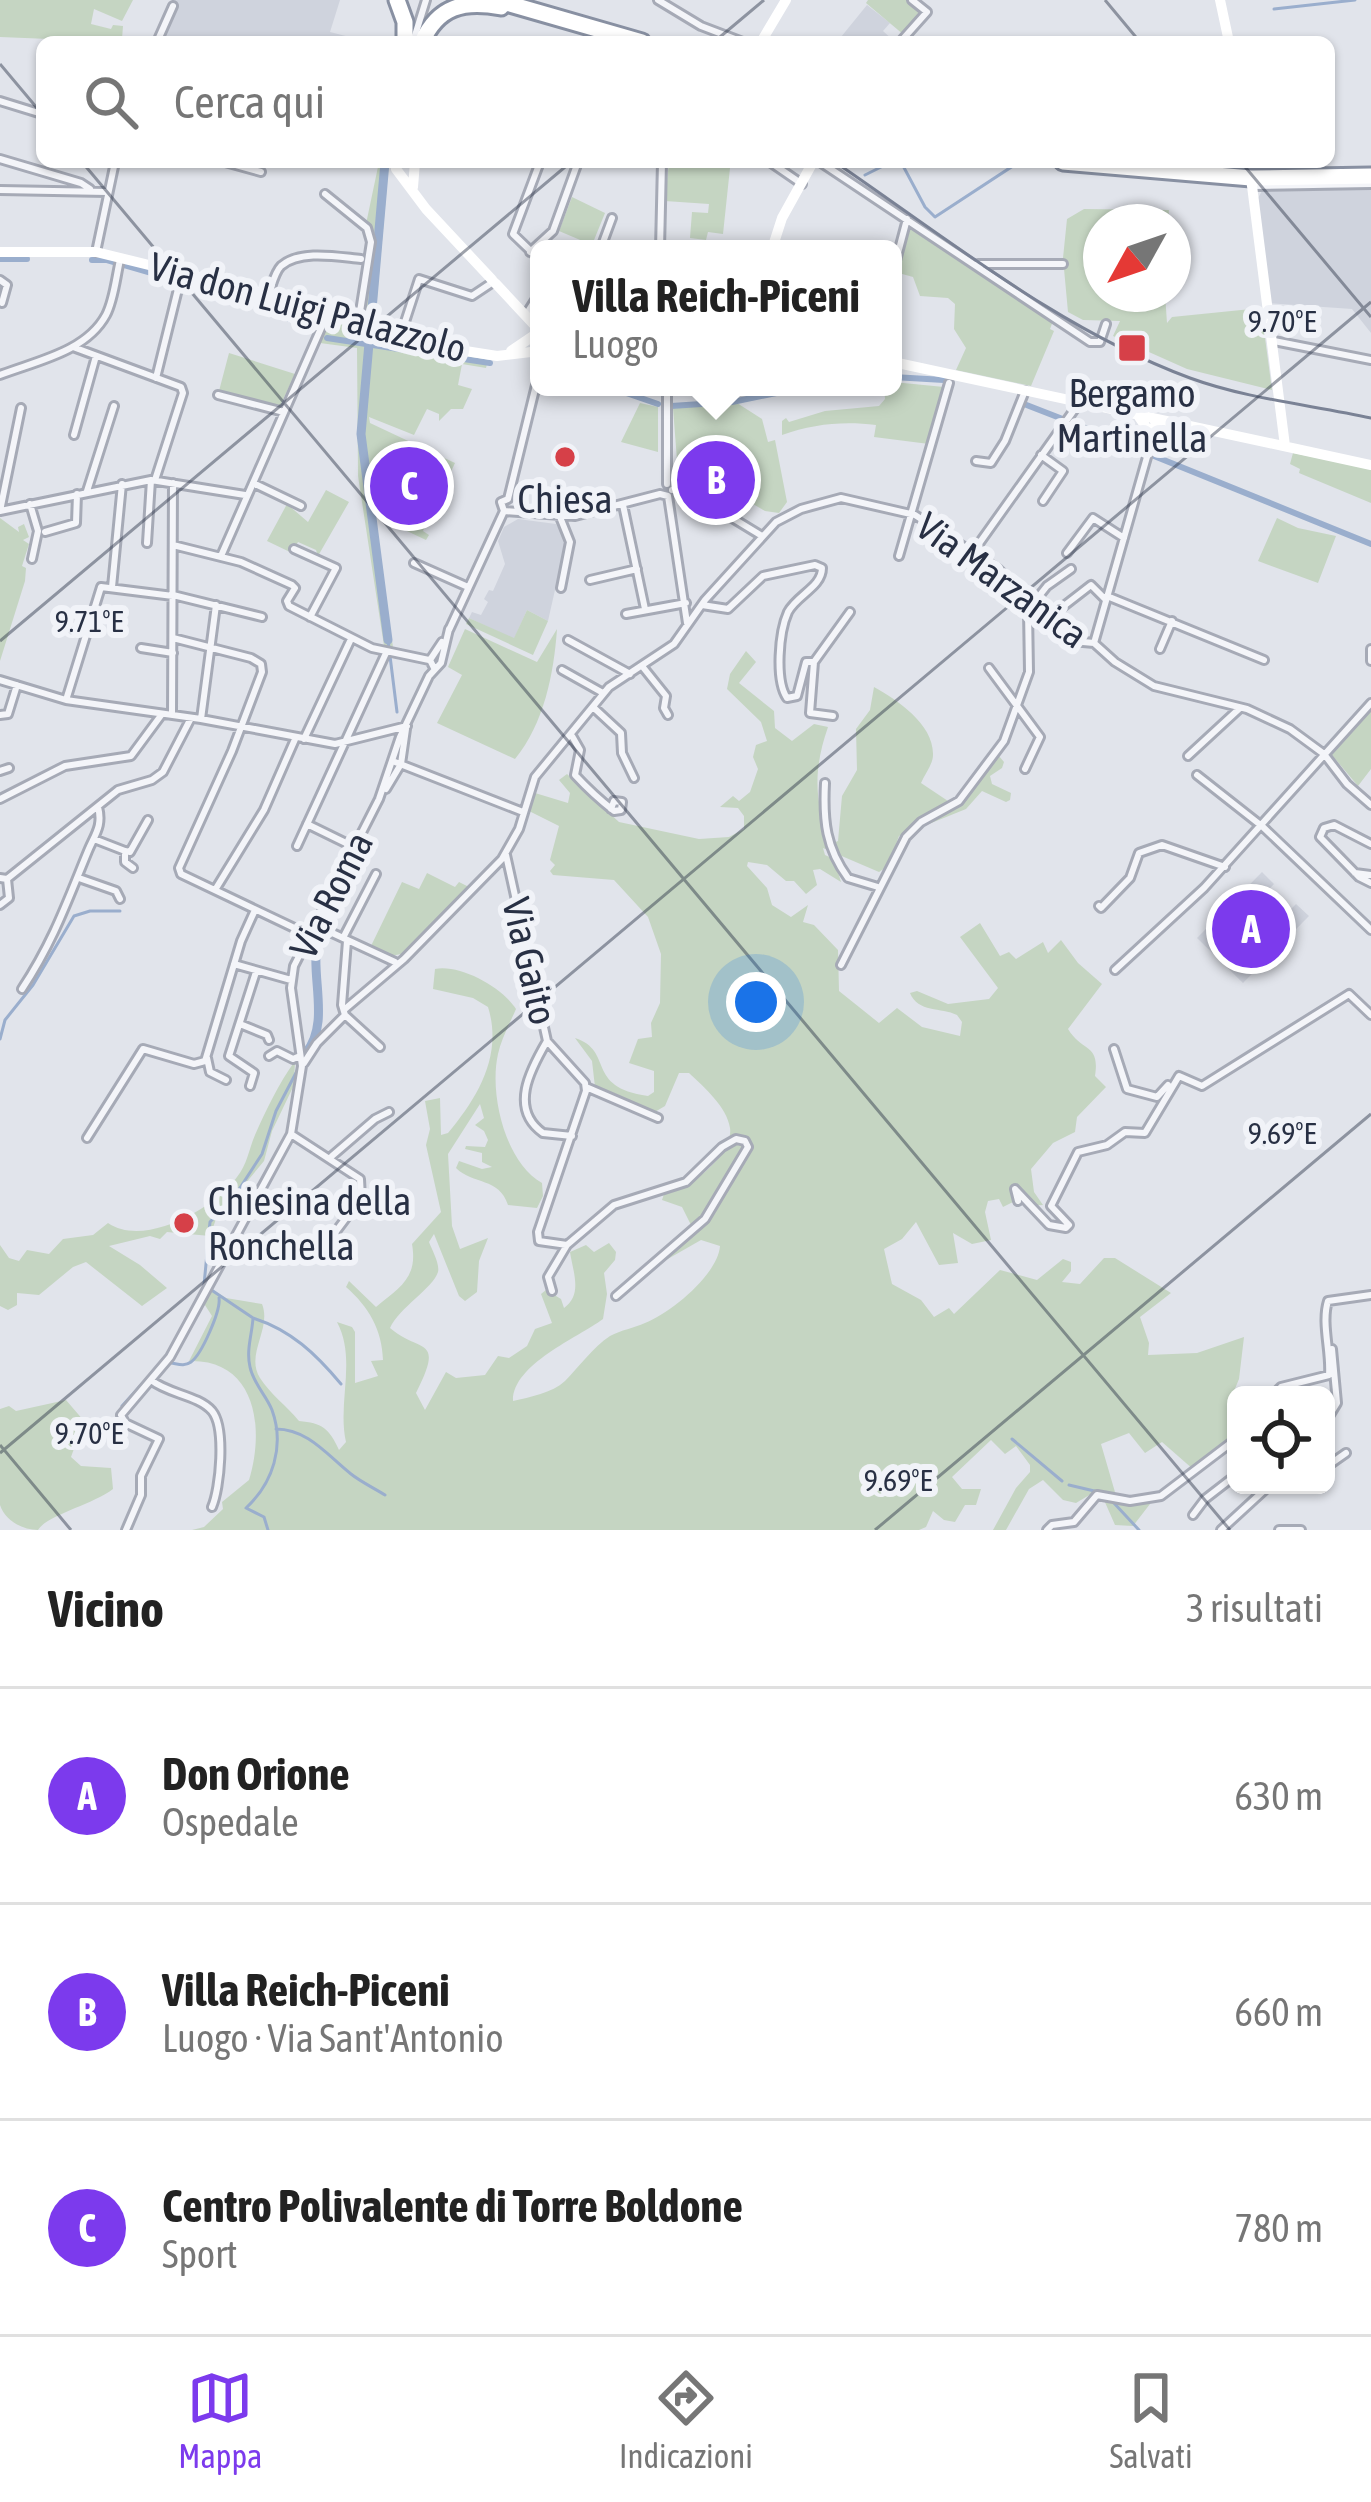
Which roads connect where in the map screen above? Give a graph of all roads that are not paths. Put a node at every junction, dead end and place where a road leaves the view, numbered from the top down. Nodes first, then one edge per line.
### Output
1 (426, 0) edge
2 (496, 0) edge
3 (658, 0) edge
4 (787, 0) edge
5 (912, 0) edge
6 (1220, 0) edge
7 (173, 6) dead end
8 (538, 12) junction
9 (160, 36) edge
10 (411, 36) edge
11 (426, 36) edge
12 (621, 36) edge
13 (725, 36) edge
14 (764, 36) edge
15 (905, 36) edge
16 (1228, 36) edge
17 (0, 101) edge
18 (36, 112) edge
19 (0, 159) edge
20 (113, 168) edge
21 (246, 168) edge
22 (397, 168) edge
23 (415, 168) edge
24 (538, 168) edge
25 (576, 168) edge
26 (662, 168) edge
27 (779, 168) edge
28 (814, 168) edge
29 (826, 168) edge
30 (1144, 168) edge
31 (260, 172) dead end
32 (1248, 174) edge
33 (1371, 176) edge
34 (802, 184) junction
35 (0, 190) edge
36 (93, 192) junction
37 (107, 193) junction
38 (325, 194) dead end
39 (417, 195) junction
40 (612, 218) dead end
41 (907, 219) junction
42 (539, 240) edge
43 (604, 240) edge
44 (660, 240) edge
45 (775, 240) edge
46 (901, 240) edge
47 (0, 252) edge
48 (96, 252) junction
49 (530, 252) edge
50 (364, 260) junction
51 (119, 262) junction
52 (974, 264) junction
53 (1063, 264) dead end
54 (180, 279) junction
55 (0, 280) edge
56 (493, 281) junction
57 (269, 293) junction
58 (2, 303) edge
59 (530, 308) edge
60 (329, 310) junction
61 (525, 316) junction
62 (365, 322) junction
63 (1106, 324) dead end
64 (403, 328) dead end
65 (530, 330) edge
66 (1271, 341) junction
67 (530, 346) edge
68 (74, 347) junction
69 (96, 356) junction
70 (1371, 360) edge
71 (902, 364) edge
72 (0, 375) edge
73 (156, 378) junction
74 (950, 382) dead end
75 (1024, 391) junction
76 (218, 395) dead end
77 (534, 396) edge
78 (667, 396) edge
79 (1079, 402) junction
80 (115, 406) dead end
81 (21, 408) dead end
82 (284, 412) junction
83 (1067, 419) junction
84 (1151, 424) junction
85 (74, 435) dead end
86 (1099, 436) dead end
87 (1285, 446) junction
88 (1041, 455) junction
89 (976, 461) dead end
90 (1371, 465) edge
91 (153, 480) junction
92 (173, 483) junction
93 (253, 483) junction
94 (122, 484) junction
95 (87, 491) junction
96 (667, 491) junction
97 (77, 494) junction
98 (245, 495) junction
99 (1042, 501) dead end
100 (30, 504) junction
101 (623, 505) junction
102 (301, 506) dead end
103 (508, 506) junction
104 (0, 511) edge
105 (913, 514) junction
106 (560, 517) junction
107 (45, 532) dead end
108 (762, 536) junction
109 (1124, 538) junction
110 (147, 543) dead end
111 (173, 545) junction
112 (294, 549) dead end
113 (974, 551) junction
114 (1067, 553) dead end
115 (220, 556) junction
116 (899, 556) dead end
117 (32, 559) dead end
118 (414, 562) dead end
119 (637, 569) junction
120 (1071, 569) dead end
121 (590, 580) dead end
122 (112, 587) junction
123 (469, 587) junction
124 (561, 588) dead end
125 (173, 596) junction
126 (1107, 598) junction
127 (686, 603) junction
128 (1031, 603) junction
129 (216, 605) junction
130 (701, 605) junction
131 (645, 609) junction
132 (1060, 609) dead end
133 (850, 612) dead end
134 (626, 614) dead end
135 (310, 616) junction
136 (262, 617) dead end
137 (1172, 622) junction
138 (688, 626) junction
139 (173, 638) junction
140 (351, 638) junction
141 (568, 640) dead end
142 (1094, 643) junction
143 (211, 646) junction
144 (141, 648) dead end
145 (1160, 649) dead end
146 (1371, 649) edge
147 (173, 653) junction
148 (386, 653) junction
149 (1264, 660) dead end
150 (435, 661) junction
151 (1371, 661) edge
152 (814, 662) junction
153 (642, 666) junction
154 (988, 668) dead end
155 (562, 670) dead end
156 (630, 674) junction
157 (0, 680) edge
158 (17, 684) junction
159 (603, 693) junction
160 (66, 700) junction
161 (1371, 703) edge
162 (592, 707) junction
163 (1017, 707) junction
164 (1240, 708) junction
165 (0, 715) edge
166 (167, 715) junction
167 (668, 715) dead end
168 (833, 716) dead end
169 (190, 718) junction
170 (201, 719) junction
171 (243, 726) junction
172 (406, 726) junction
173 (572, 736) junction
174 (300, 738) junction
175 (342, 743) junction
176 (1324, 754) junction
177 (1188, 756) dead end
178 (398, 763) junction
179 (1025, 769) dead end
180 (1197, 775) dead end
181 (634, 778) dead end
182 (826, 784) dead end
183 (0, 799) edge
184 (1371, 806) edge
185 (98, 807) junction
186 (611, 808) dead end
187 (523, 812) junction
188 (1246, 815) junction
189 (1265, 816) junction
190 (148, 820) dead end
191 (307, 824) junction
192 (1262, 827) junction
193 (94, 838) junction
194 (1371, 844) edge
195 (297, 846) dead end
196 (354, 848) junction
197 (125, 851) junction
198 (506, 855) junction
199 (1225, 867) junction
200 (133, 868) dead end
201 (376, 874) dead end
202 (79, 878) junction
203 (3, 879) edge
204 (1371, 879) edge
205 (878, 887) junction
206 (215, 890) junction
207 (119, 898) dead end
208 (0, 905) edge
209 (1099, 906) dead end
210 (255, 910) junction
211 (315, 925) junction
212 (1371, 930) edge
213 (309, 935) junction
214 (345, 939) junction
215 (395, 962) junction
216 (234, 964) junction
217 (842, 965) dead end
218 (1115, 970) dead end
219 (256, 972) junction
220 (291, 980) junction
221 (22, 988) dead end
222 (345, 1012) junction
223 (1371, 1015) edge
224 (241, 1024) junction
225 (269, 1040) dead end
226 (547, 1041) junction
227 (380, 1047) dead end
228 (1114, 1049) dead end
229 (207, 1055) junction
230 (269, 1056) dead end
231 (301, 1061) junction
232 (1179, 1076) junction
233 (226, 1080) dead end
234 (250, 1086) dead end
235 (586, 1087) junction
236 (388, 1112) dead end
237 (658, 1118) dead end
238 (291, 1134) junction
239 (572, 1136) junction
240 (87, 1138) dead end
241 (329, 1157) junction
242 (1018, 1201) dead end
243 (334, 1234) dead end
244 (567, 1245) junction
245 (552, 1291) dead end
246 (1371, 1295) edge
247 (616, 1296) dead end
248 (1330, 1345) junction
249 (151, 1381) junction
250 (1285, 1386) edge
251 (1335, 1386) edge
252 (1227, 1446) edge
253 (1346, 1453) dead end
254 (1335, 1461) edge
255 (1227, 1482) edge
256 (1260, 1494) edge
257 (212, 1508) dead end
258 (1193, 1515) dead end
259 (126, 1530) edge
260 (1047, 1530) edge
261 (1221, 1530) edge
262 (1279, 1530) edge
263 (1301, 1530) edge

1 - 10 street
2 - 8 highway
3 - 13 street
4 - 14 street
5 - 15 street
6 - 16 street
7 - 9 street
8 - 11 highway
8 - 12 highway
17 - 18 street
19 - 36 street
20 - 37 street
21 - 31 street
22 - 39 street
23 - 39 street
24 - 49 street
25 - 42 street
26 - 44 street
27 - 34 street
28 - 34 street
29 - 41 street
30 - 32 highway
32 - 33 highway
32 - 66 street
34 - 45 street
35 - 36 street
36 - 37 street
37 - 48 street
38 - 50 street
39 - 56 street
40 - 43 street
41 - 46 street
41 - 52 street
47 - 48 street, Via don Luigi Palazzolo
48 - 51 street, Via don Luigi Palazzolo
50 - 57 street
50 - 62 street
51 - 54 street, Via don Luigi Palazzolo
51 - 68 street
52 - 53 street
52 - 63 street
54 - 57 street, Via don Luigi Palazzolo
54 - 73 street
55 - 58 street
56 - 61 street
56 - 64 street
57 - 60 street, Via don Luigi Palazzolo
59 - 61 street
60 - 62 street, Via don Luigi Palazzolo
60 - 82 street
61 - 65 street
62 - 67 street, Via don Luigi Palazzolo
66 - 70 street
66 - 87 street
68 - 69 street
68 - 72 street
69 - 73 street
69 - 85 street
71 - 75 street
73 - 91 street
74 - 105 street
75 - 79 street
75 - 89 street
76 - 82 street
77 - 103 street, Via Roma
78 - 96 street
79 - 83 street
79 - 84 street
80 - 95 street
81 - 104 street
82 - 93 street
83 - 86 street
83 - 88 street
84 - 87 street
84 - 109 street
87 - 90 street
88 - 99 street
88 - 113 street
91 - 92 street
91 - 94 street
91 - 110 street
92 - 98 street
92 - 111 street
93 - 98 street
93 - 102 street
94 - 95 street
94 - 122 street
95 - 97 street
96 - 101 street
96 - 108 street
96 - 127 street
97 - 100 street
97 - 107 street
98 - 115 street
100 - 104 street
100 - 117 street
101 - 106 street
101 - 119 street
103 - 106 street
103 - 123 street, Via Roma
105 - 108 street, Via Marzanica
105 - 113 street, Via Marzanica
105 - 116 street
106 - 124 street
108 - 130 street, Via Marzanica
109 - 114 street
109 - 126 street
111 - 115 street
111 - 125 street
112 - 135 street
113 - 128 street, Via Marzanica
115 - 135 street
118 - 123 street
119 - 121 street
119 - 131 street
120 - 128 street
122 - 125 street
122 - 160 street
123 - 150 street, Via Roma
125 - 129 street
125 - 139 street
126 - 132 street
126 - 137 street
126 - 142 street
127 - 131 street
127 - 138 street
128 - 142 street, Via Marzanica
128 - 163 street
129 - 136 street
129 - 143 street
130 - 138 street, Via Marzanica
130 - 152 street
131 - 134 street
133 - 152 street
135 - 140 street
137 - 145 street
137 - 149 street
138 - 153 street, Via Marzanica
139 - 143 street
139 - 147 street
140 - 148 street
140 - 174 street
141 - 156 street
142 - 164 street, Via Marzanica
143 - 170 street
143 - 171 street
144 - 147 street
146 - 151 street
147 - 166 street
148 - 150 street
148 - 175 street
150 - 172 street, Via Roma
152 - 168 street
153 - 156 street, Via Marzanica
153 - 167 street
154 - 163 street
155 - 159 street
156 - 159 street, Via Marzanica
157 - 158 street
158 - 160 street
158 - 165 street
159 - 162 street, Via Marzanica
160 - 166 street
161 - 176 street
162 - 173 street, Via Marzanica
162 - 181 street
163 - 179 street
163 - 205 street
164 - 176 street, Via Marzanica
164 - 177 street
166 - 169 street
166 - 183 street
169 - 170 street
169 - 185 street
170 - 171 street
171 - 174 street
171 - 206 street
172 - 175 street
172 - 178 street, Via Roma
173 - 186 street
173 - 187 street, Via Marzanica
174 - 175 street
174 - 206 street
175 - 191 street
176 - 184 street, Via Marzanica
176 - 189 street
178 - 187 street
178 - 196 street, Via Roma
180 - 188 street
182 - 205 street
185 - 193 street
185 - 203 street
187 - 198 street, Via Marzanica
188 - 189 street
188 - 192 street
189 - 192 street
190 - 197 street
191 - 195 street
191 - 196 street
192 - 199 street
192 - 212 street
193 - 197 street
193 - 202 street
194 - 204 street
196 - 211 street, Via Roma
197 - 200 street
198 - 215 street
198 - 226 street, Via Gaito
199 - 209 street
199 - 218 street
201 - 214 street
202 - 207 street
202 - 221 street
203 - 208 street
205 - 217 street
206 - 210 street
210 - 213 street
210 - 216 street
211 - 213 street, Via Roma
211 - 214 street
213 - 220 street, Via Roma
214 - 215 street
214 - 222 street
215 - 222 street
216 - 219 street
216 - 229 street
219 - 220 street
219 - 224 street
220 - 231 street, Via Roma
222 - 227 street
222 - 231 street
223 - 232 street
224 - 225 street
224 - 234 street
226 - 235 street, Via Gaito
226 - 239 street
228 - 232 street
229 - 233 street
229 - 240 street
230 - 231 street
231 - 238 street, Via Roma
232 - 242 street
235 - 237 street
235 - 239 street
236 - 241 street
238 - 241 street
238 - 249 street, Via Roma
239 - 244 street
241 - 243 street
244 - 245 street
244 - 247 street
246 - 248 street
248 - 250 street
248 - 251 street
249 - 257 street
249 - 259 street, Via Roma
252 - 260 street
253 - 254 street
255 - 258 street
256 - 261 street
262 - 263 street

